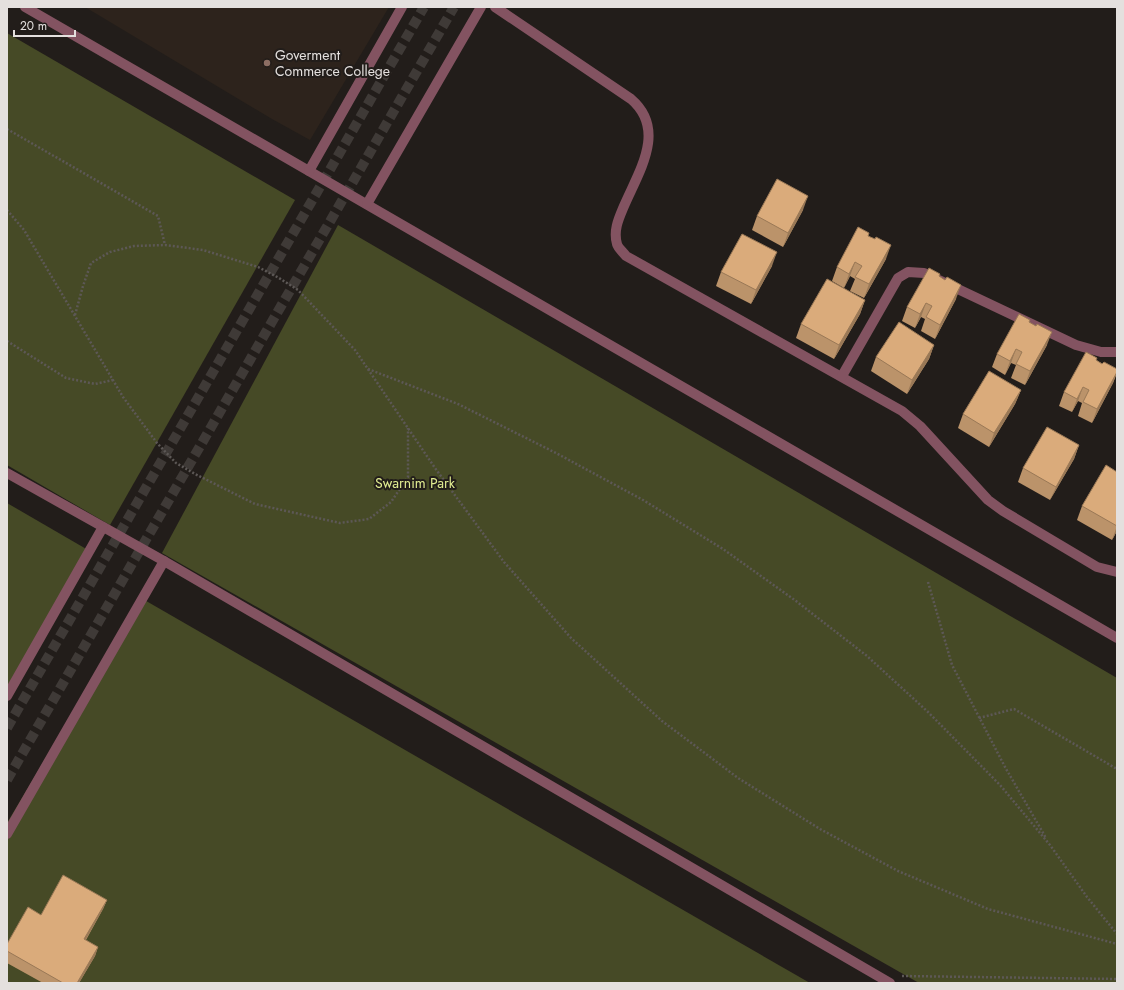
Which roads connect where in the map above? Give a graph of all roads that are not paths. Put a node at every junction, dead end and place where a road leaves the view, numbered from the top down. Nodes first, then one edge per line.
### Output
1 (25, 7) edge
2 (402, 7) edge
3 (481, 7) edge
4 (495, 7) edge
5 (309, 171) junction
6 (367, 204) junction
7 (1117, 352) edge
8 (842, 376) junction
9 (7, 473) edge
10 (104, 527) junction
11 (164, 561) junction
12 (1117, 572) edge
13 (1117, 638) edge
14 (7, 696) edge
15 (7, 834) edge
16 (890, 983) edge

1 - 5 street
2 - 5 street
3 - 6 street
4 - 8 street
5 - 6 street
6 - 13 street
7 - 8 street
8 - 12 street
9 - 10 street
10 - 11 street
10 - 14 street
11 - 15 street
11 - 16 street

